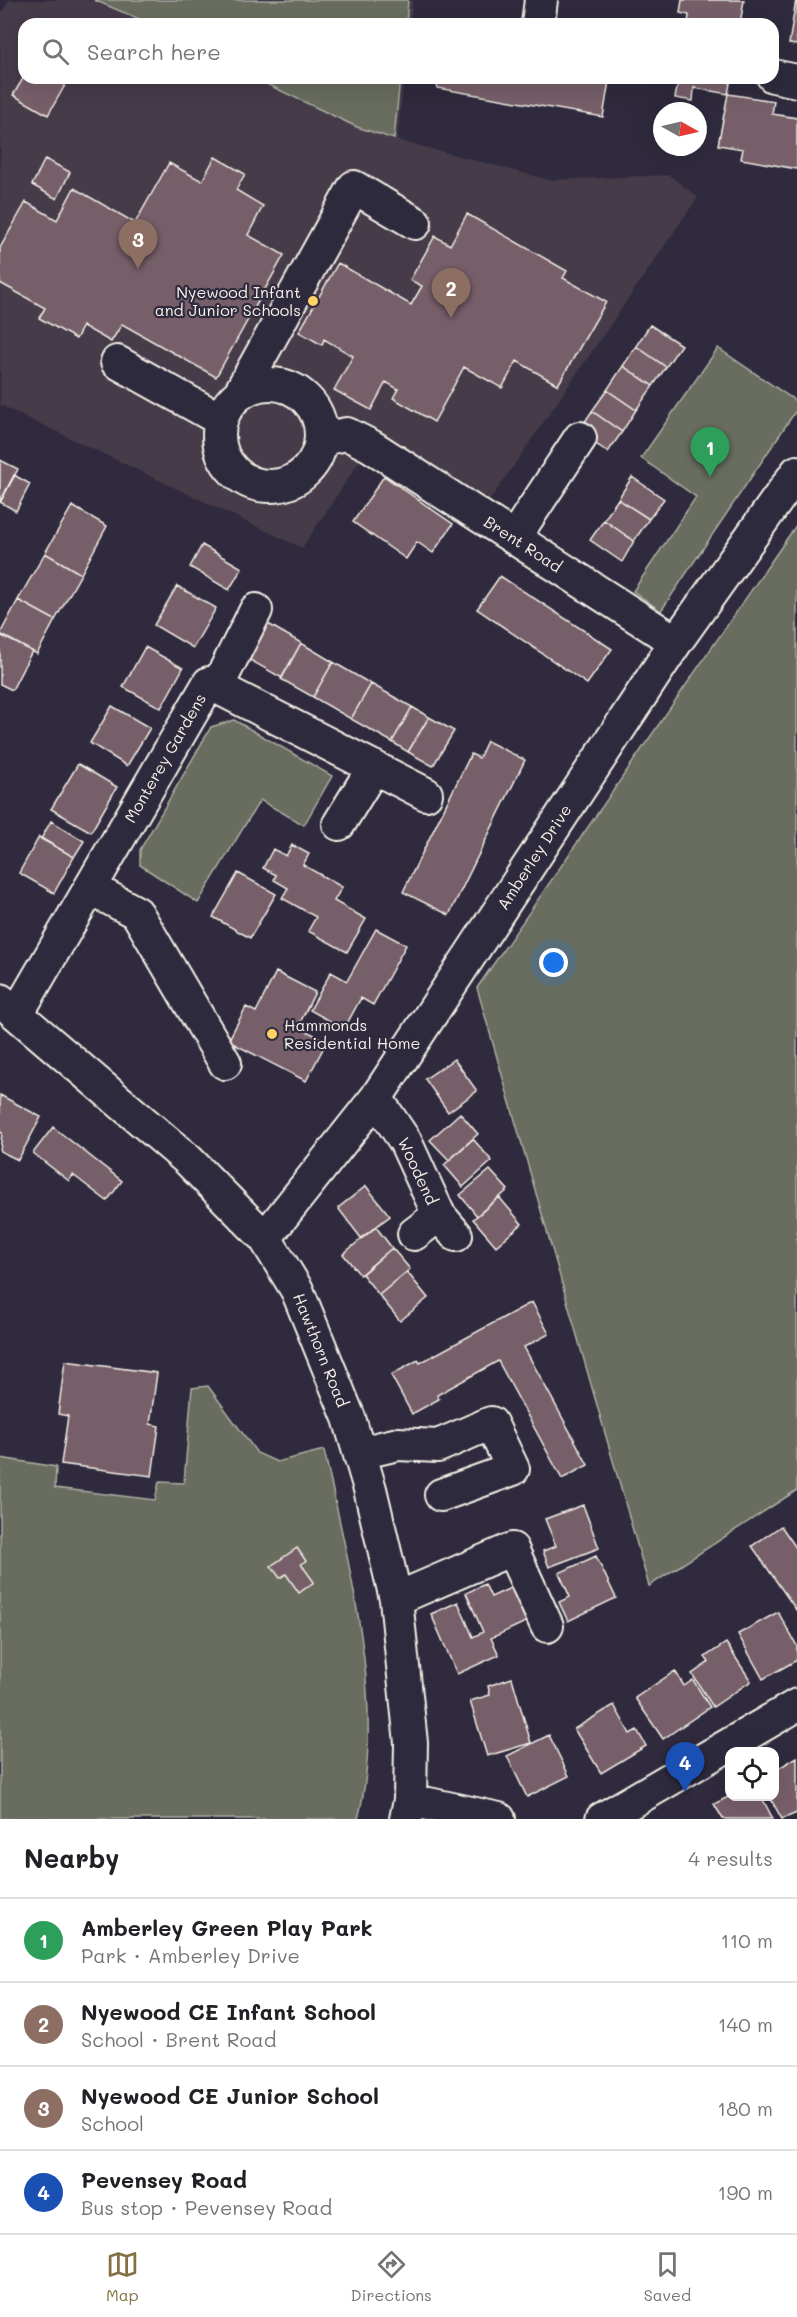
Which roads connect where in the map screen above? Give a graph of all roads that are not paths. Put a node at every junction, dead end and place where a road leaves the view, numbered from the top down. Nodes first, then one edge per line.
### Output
1 (541, 0) edge
2 (539, 18) edge
3 (779, 77) edge
4 (797, 81) edge
5 (415, 223) dead end
6 (117, 362) dead end
7 (240, 393) junction
8 (221, 420) junction
9 (580, 438) dead end
10 (321, 439) junction
11 (797, 472) edge
12 (514, 538) junction
13 (256, 609) dead end
14 (676, 642) junction
15 (217, 687) junction
16 (374, 767) junction
17 (426, 794) dead end
18 (339, 824) dead end
19 (90, 888) junction
20 (8, 1007) edge
21 (225, 1063) dead end
22 (376, 1098) junction
23 (414, 1234) dead end
24 (265, 1238) junction
25 (360, 1453) junction
26 (441, 1495) dead end
27 (396, 1599) junction
28 (547, 1626) dead end
29 (797, 1705) edge
30 (408, 1810) edge
31 (499, 1819) edge
32 (602, 1819) edge

1 - 2 street
3 - 4 street
5 - 7 street
6 - 8 street
7 - 8 street
7 - 10 street
8 - 10 street
9 - 12 street
10 - 12 street, Brent Road
11 - 14 street, Amberley Drive
12 - 14 street, Brent Road
13 - 15 street
14 - 22 street, Amberley Drive
15 - 16 street, Monterey Gardens
15 - 19 street, Monterey Gardens
16 - 17 street, Monterey Gardens
16 - 18 street
19 - 20 street, Monterey Gardens
19 - 21 street
20 - 24 street, Hawthorn Road
22 - 23 street, Woodend
22 - 24 street, Amberley Drive
24 - 25 street, Hawthorn Road
25 - 26 street
25 - 27 street, Hawthorn Road
27 - 28 street
27 - 30 street, Hawthorn Road
29 - 32 street
30 - 31 street

